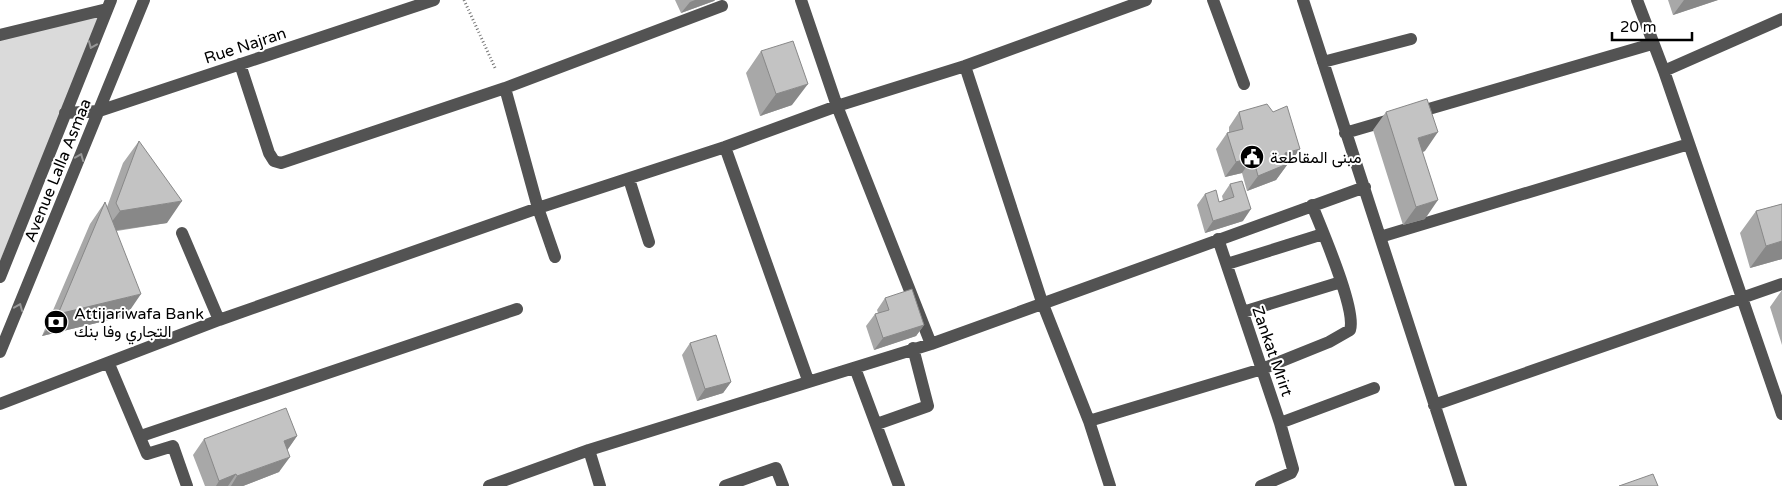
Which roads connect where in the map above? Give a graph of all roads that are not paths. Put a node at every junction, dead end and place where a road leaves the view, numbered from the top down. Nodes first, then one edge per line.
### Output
1 (95, 0) edge
2 (144, 0) edge
3 (434, 0) edge
4 (802, 0) edge
5 (1146, 0) edge
6 (1213, 0) edge
7 (1303, 0) edge
8 (1636, 0) edge
9 (109, 5) edge
10 (722, 6) dead end
11 (89, 14) junction
12 (1782, 19) edge
13 (0, 35) edge
14 (1411, 39) dead end
15 (1652, 44) junction
16 (1323, 62) junction
17 (240, 64) junction
18 (965, 66) junction
19 (1664, 71) junction
20 (1244, 84) dead end
21 (506, 88) junction
22 (837, 106) junction
23 (99, 111) junction
24 (65, 113) junction
25 (1345, 133) junction
26 (1689, 144) junction
27 (725, 147) junction
28 (628, 179) junction
29 (1365, 187) junction
30 (1312, 205) junction
31 (538, 208) junction
32 (182, 233) dead end
33 (1323, 234) junction
34 (1380, 237) junction
35 (1218, 239) junction
36 (649, 242) dead end
37 (555, 258) dead end
38 (1227, 264) junction
39 (0, 276) edge
40 (1341, 282) junction
41 (1782, 284) edge
42 (1742, 298) junction
43 (1042, 302) junction
44 (517, 309) dead end
45 (1243, 312) junction
46 (219, 320) junction
47 (931, 344) junction
48 (913, 348) junction
49 (0, 352) edge
50 (109, 364) junction
51 (855, 368) junction
52 (1262, 369) junction
53 (808, 380) junction
54 (1374, 388) dead end
55 (0, 404) edge
56 (1434, 406) junction
57 (1782, 414) edge
58 (1089, 421) junction
59 (1280, 423) junction
60 (877, 424) junction
61 (141, 436) junction
62 (588, 450) junction
63 (187, 486) edge
64 (490, 486) edge
65 (600, 486) edge
66 (725, 486) edge
67 (783, 486) edge
68 (899, 486) edge
69 (1110, 486) edge
70 (1261, 486) edge
71 (1461, 486) edge

1 - 11 street
2 - 23 street, Avenue Lalla Asmaa
3 - 17 street, Rue Najran
4 - 22 street
5 - 18 street
6 - 20 street
7 - 16 street
8 - 15 street
9 - 11 street
9 -> 24 street, Avenue Lalla Asmaa
10 - 21 street
11 - 13 street
12 - 19 street
14 - 16 street
15 - 19 street
15 - 25 street
16 - 25 street
17 - 21 street
17 - 23 street, Rue Najran
18 - 22 street
18 - 43 street
19 - 26 street
21 - 31 street
22 - 27 street
22 - 47 street
23 - 24 street, Rue Najran
49 -> 23 street, Avenue Lalla Asmaa
24 - 39 street, Avenue Lalla Asmaa
25 - 29 street
26 - 34 street
26 - 42 street
27 - 28 street
27 - 53 street
28 - 31 street
28 - 36 street
29 - 30 street
29 - 34 street
30 - 33 street
30 - 35 street
31 - 37 street
31 - 46 street
32 - 46 street
33 - 38 street
33 - 40 street
34 - 56 street
35 - 38 street, Zankat Mrirt
35 - 43 street
38 - 45 street, Zankat Mrirt
40 - 45 street
40 - 52 street
41 - 42 street
42 - 56 street
42 - 57 street
43 - 47 street
43 - 58 street
44 - 61 street
45 - 52 street, Zankat Mrirt
46 - 50 street
47 - 48 street
48 - 51 street
48 - 60 street
50 - 55 street
50 - 61 street
51 - 53 street
51 - 60 street
52 - 58 street
52 - 59 street, Zankat Mrirt
53 - 62 street
54 - 59 street
56 - 71 street
58 - 69 street
59 - 70 street, Zankat Mrirt
60 - 68 street
61 - 63 street
62 - 64 street
62 - 65 street
66 - 67 street

